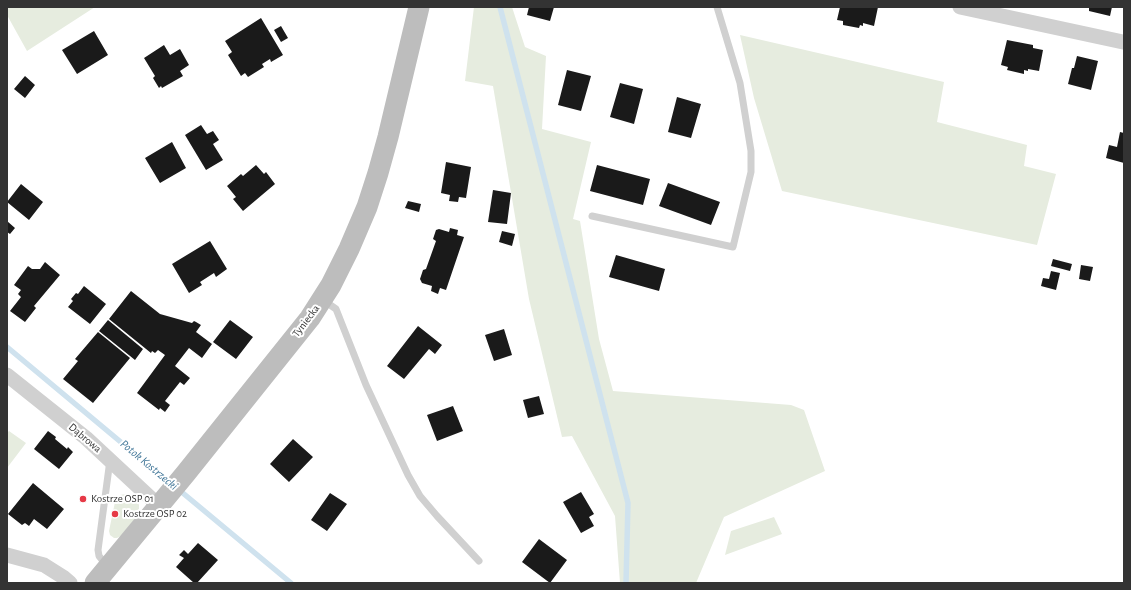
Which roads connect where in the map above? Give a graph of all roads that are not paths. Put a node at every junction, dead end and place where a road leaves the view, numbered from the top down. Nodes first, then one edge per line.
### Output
1 (419, 7) edge
2 (716, 7) edge
3 (960, 7) edge
4 (1123, 42) dead end
5 (592, 216) dead end
6 (323, 300) junction
7 (7, 375) edge
8 (110, 460) junction
9 (164, 498) junction
10 (7, 555) edge
11 (479, 561) dead end
12 (108, 567) junction
13 (70, 583) edge
14 (95, 583) edge

1 - 6 street, Tyniecka
2 - 5 lane
3 - 4 street
6 - 9 street, Tyniecka
6 - 11 lane
7 - 8 street, Dąbrowa
8 - 9 street, Dąbrowa
8 - 12 lane
9 - 12 street, Tyniecka
10 - 13 street
12 - 14 street, Tyniecka

